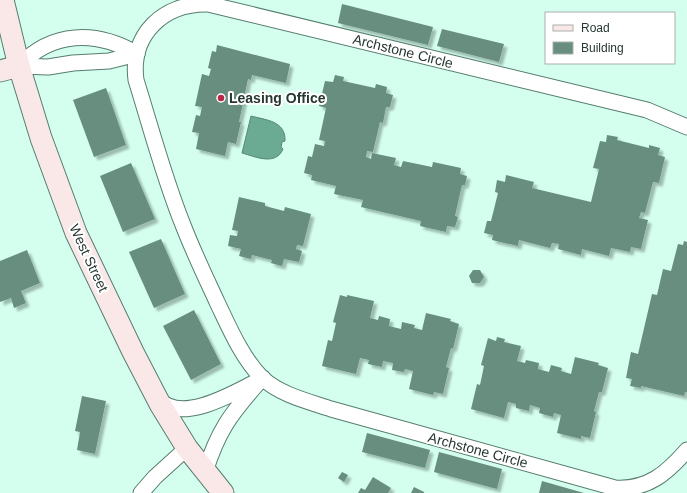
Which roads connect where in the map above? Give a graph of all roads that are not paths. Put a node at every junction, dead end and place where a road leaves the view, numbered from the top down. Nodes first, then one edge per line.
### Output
1 (3, 0) edge
2 (137, 54) junction
3 (9, 69) edge
4 (687, 127) edge
5 (263, 378) junction
6 (153, 392) junction
7 (187, 448) junction
8 (687, 450) edge
9 (206, 472) junction
10 (141, 493) edge
11 (223, 493) edge

1 - 3 main road, West Street
2 - 3 street
2 - 3 street
2 - 4 street, Archstone Circle
2 - 5 street, Archstone Circle
3 - 6 main road, West Street
5 - 6 street
5 - 8 street, Archstone Circle
5 - 9 street
6 - 7 main road, West Street
7 - 9 main road, West Street
7 - 10 street
9 - 11 main road, West Street

